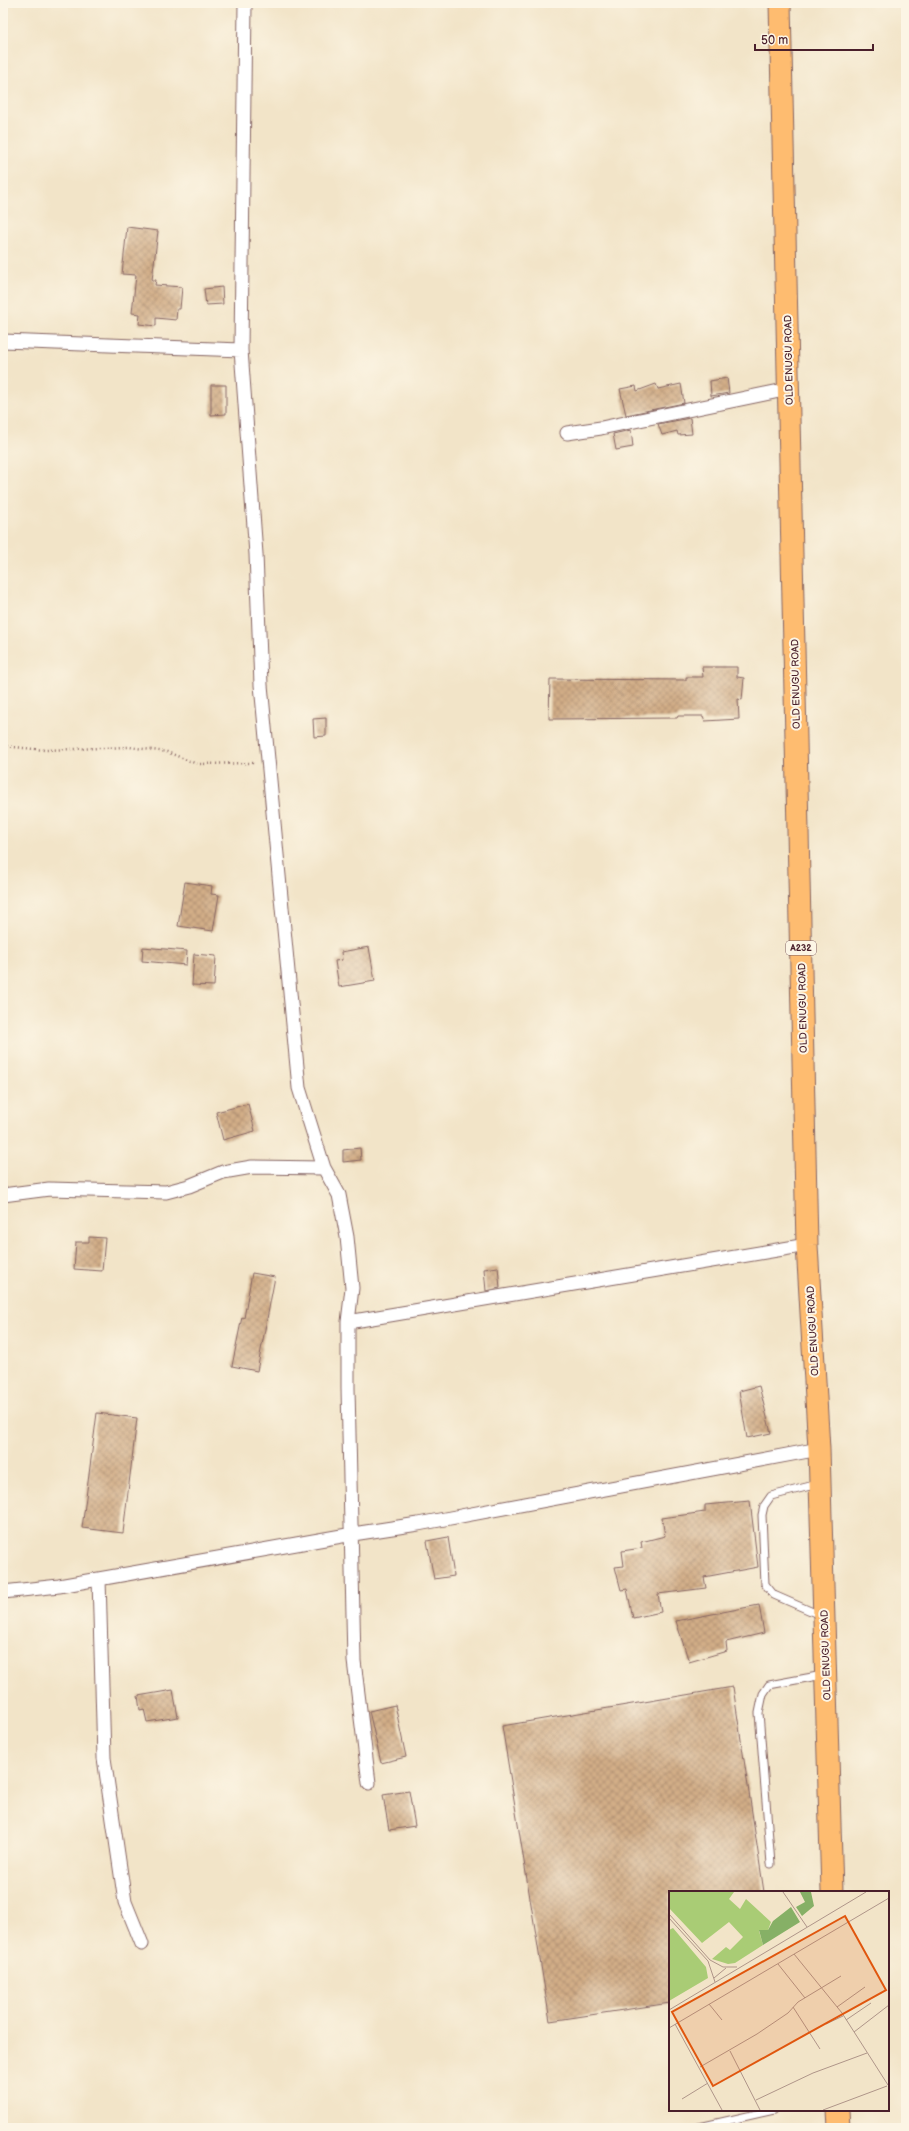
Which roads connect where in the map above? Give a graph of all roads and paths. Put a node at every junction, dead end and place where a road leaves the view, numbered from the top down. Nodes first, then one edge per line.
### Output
1 (245, 3) edge
2 (780, 3) edge
3 (3, 341) edge
4 (241, 350) junction
5 (789, 389) junction
6 (567, 433) dead end
7 (3, 746) edge
8 (268, 758) junction
9 (324, 1168) junction
10 (3, 1195) edge
11 (807, 1245) junction
12 (348, 1322) junction
13 (819, 1449) junction
14 (820, 1484) junction
15 (353, 1534) junction
16 (99, 1579) junction
17 (3, 1592) edge
18 (824, 1617) junction
19 (825, 1674) junction
20 (369, 1783) dead end
21 (771, 1864) dead end
22 (832, 1891) edge
23 (142, 1944) dead end
24 (770, 2111) edge
25 (838, 2111) edge
26 (695, 2128) edge
27 (839, 2128) edge

1 - 4 street
2 - 5 main road, OLD ENUGU ROAD / A232
3 - 4 street
4 - 8 street
5 - 6 street
5 - 11 main road, OLD ENUGU ROAD / A232
7 - 8 path
8 - 9 street
9 - 10 street
9 - 12 street
11 - 12 street
11 - 13 main road, OLD ENUGU ROAD / A232
12 - 15 street
13 - 14 main road, OLD ENUGU ROAD / A232
13 - 15 street
14 - 18 main road, OLD ENUGU ROAD / A232
14 - 18 lane
15 - 16 street
15 - 20 street
16 - 17 street
16 - 23 street
18 - 19 main road, OLD ENUGU ROAD / A232
19 - 21 lane
19 - 22 main road, OLD ENUGU ROAD / A232
24 - 26 lane
25 - 27 main road

